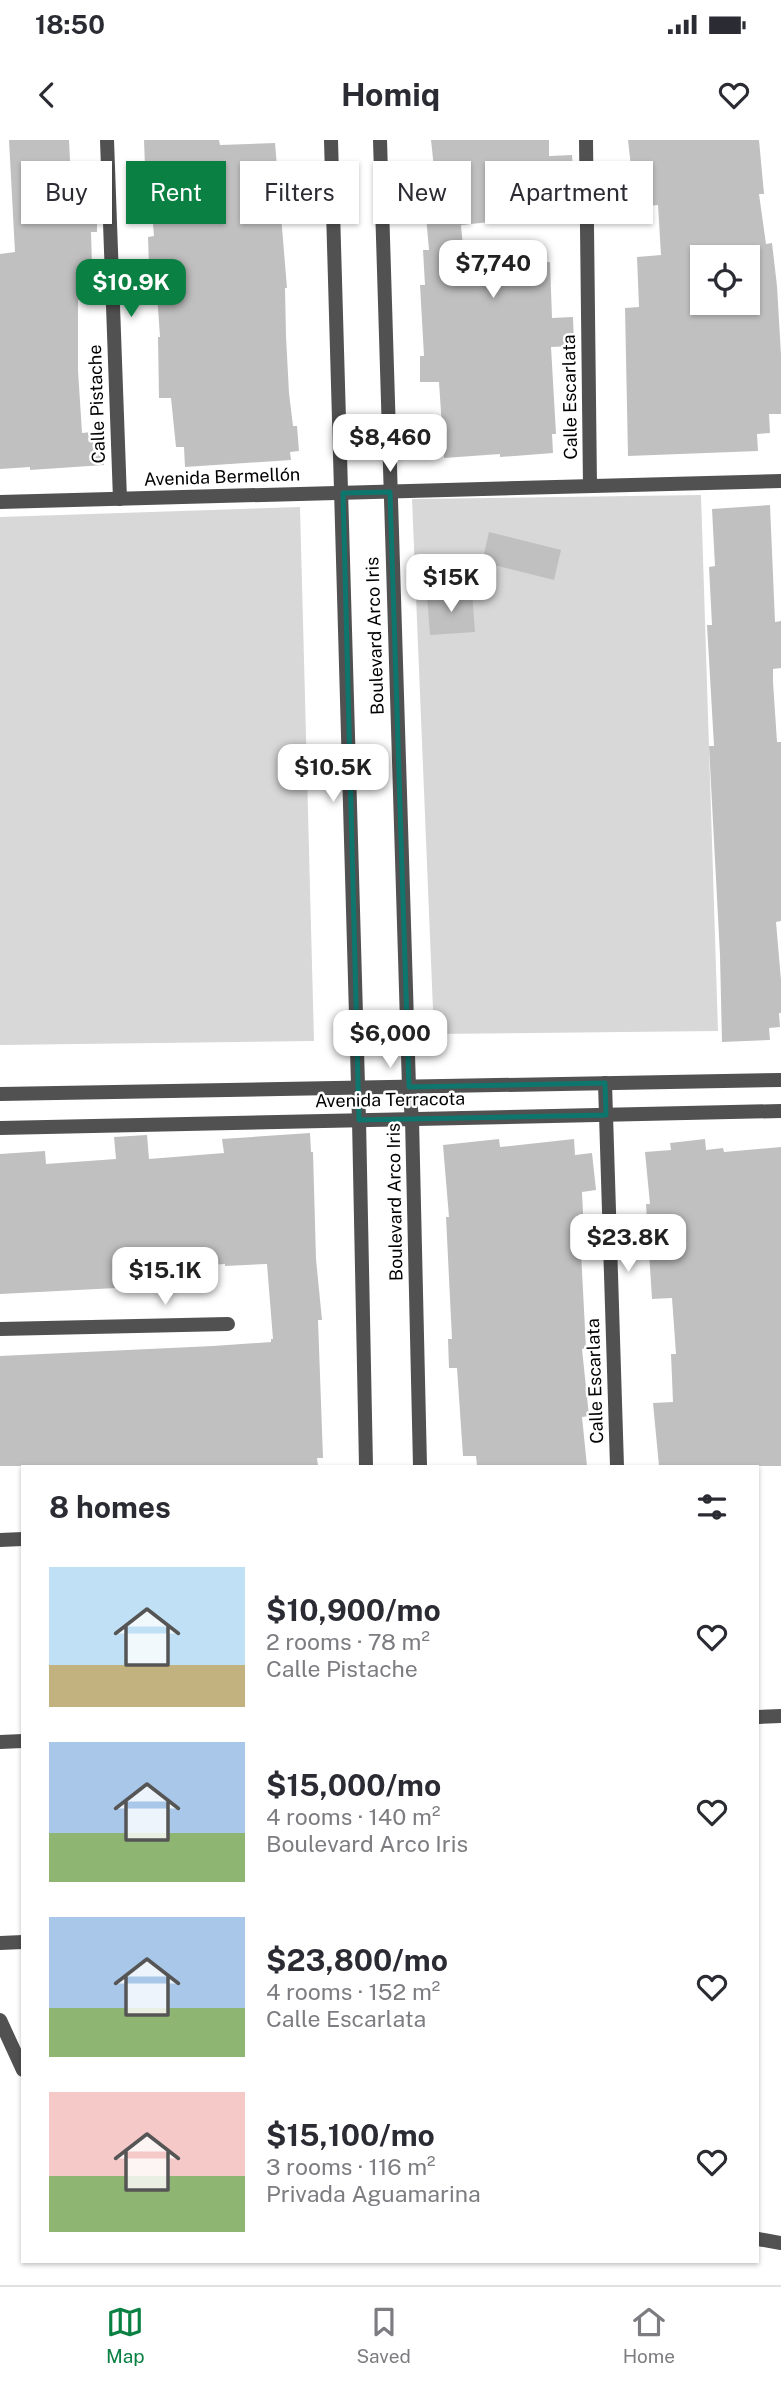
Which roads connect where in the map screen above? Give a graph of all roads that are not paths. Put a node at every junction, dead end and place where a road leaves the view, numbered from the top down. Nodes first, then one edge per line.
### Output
1 (107, 140) edge
2 (331, 140) edge
3 (380, 140) edge
4 (586, 140) edge
5 (781, 481) edge
6 (590, 486) junction
7 (390, 492) junction
8 (343, 493) junction
9 (120, 499) junction
10 (0, 502) edge
11 (781, 1080) edge
12 (605, 1083) junction
13 (409, 1087) junction
14 (357, 1088) junction
15 (0, 1094) edge
16 (781, 1111) edge
17 (606, 1115) junction
18 (412, 1119) junction
19 (359, 1120) junction
20 (0, 1128) edge
21 (228, 1324) dead end
22 (0, 1329) edge
23 (366, 1465) edge
24 (421, 1465) edge
25 (617, 1465) edge
26 (21, 1539) edge
27 (0, 1540) edge
28 (781, 1716) edge
29 (759, 1717) edge
30 (21, 1741) edge
31 (0, 1742) edge
32 (21, 1942) edge
33 (0, 1943) edge
34 (0, 2020) edge
35 (21, 2066) edge
36 (759, 2239) edge
37 (781, 2243) edge

1 - 9 street, Calle Pistache
2 - 8 street, Boulevard Arco Iris
3 - 7 street, Boulevard Arco Iris
4 - 6 street, Calle Escarlata
5 - 6 street, Avenida Bermellón
6 - 7 street, Avenida Bermellón
7 - 8 street, Avenida Bermellón
7 - 13 street, Boulevard Arco Iris
8 - 9 street, Avenida Bermellón
8 - 14 street, Boulevard Arco Iris
9 - 10 street, Avenida Bermellón
11 - 12 street, Avenida Terracota
12 - 13 street, Avenida Terracota
12 - 17 street, Calle Escarlata
13 - 14 street, Avenida Terracota
13 - 18 street, Boulevard Arco Iris
14 - 15 street, Avenida Terracota
14 - 19 street, Boulevard Arco Iris
16 - 17 street, Avenida Terracota
17 - 18 street, Avenida Terracota
17 - 25 street, Calle Escarlata
18 - 19 street, Avenida Terracota
18 - 24 street, Boulevard Arco Iris
19 - 20 street, Avenida Terracota
19 - 23 street, Boulevard Arco Iris
21 - 22 street
26 - 27 street
28 - 29 street
30 - 31 street
32 - 33 street
34 - 35 street
36 - 37 street

